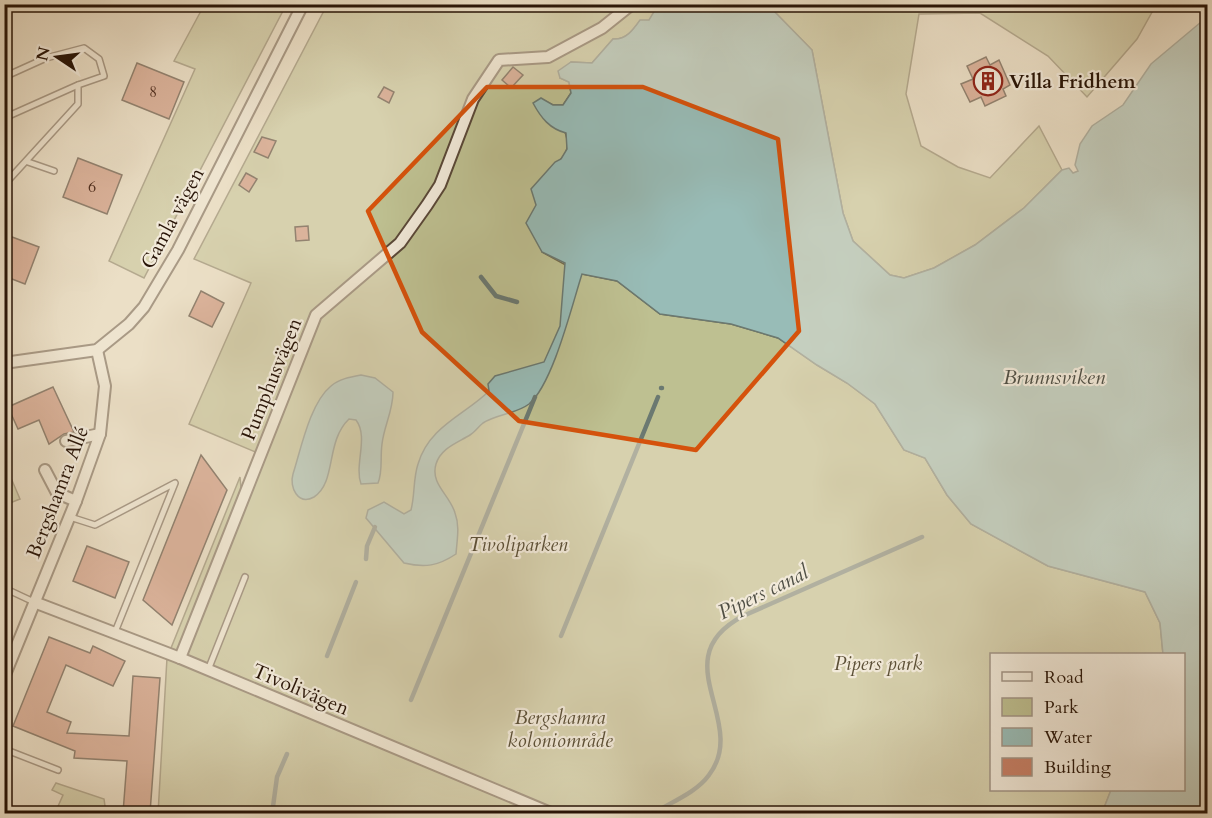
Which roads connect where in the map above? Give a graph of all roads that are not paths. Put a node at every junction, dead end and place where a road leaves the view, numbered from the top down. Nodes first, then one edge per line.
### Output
1 (303, 4) edge
2 (632, 4) edge
3 (4, 77) edge
4 (78, 85) junction
5 (4, 118) edge
6 (28, 162) junction
7 (54, 171) dead end
8 (4, 185) edge
9 (97, 350) junction
10 (4, 363) edge
11 (100, 434) junction
12 (66, 441) dead end
13 (45, 470) dead end
14 (76, 501) junction
15 (70, 517) junction
16 (245, 577) dead end
17 (4, 588) edge
18 (34, 602) junction
19 (115, 632) junction
20 (180, 658) junction
21 (208, 670) junction
22 (4, 677) edge
23 (4, 749) edge
24 (58, 770) dead end
25 (553, 813) edge

1 - 9 street, Gamla vägen
2 - 20 street, Pumphusvägen
3 - 4 lane
4 - 5 lane
4 - 6 lane
6 - 7 lane
6 - 8 lane
9 - 10 street
9 - 11 street, Bergshamra Allé
11 - 12 street
11 - 14 street, Bergshamra Allé
13 - 14 street
14 - 15 street, Bergshamra Allé
15 - 18 street, Bergshamra Allé
15 - 19 lane
16 - 21 lane
17 - 18 lane
18 - 19 street, Tivolivägen
18 - 22 street, Bergshamra Allé
19 - 20 street, Tivolivägen
20 - 21 street, Tivolivägen
21 - 25 street, Tivolivägen
23 - 24 lane

